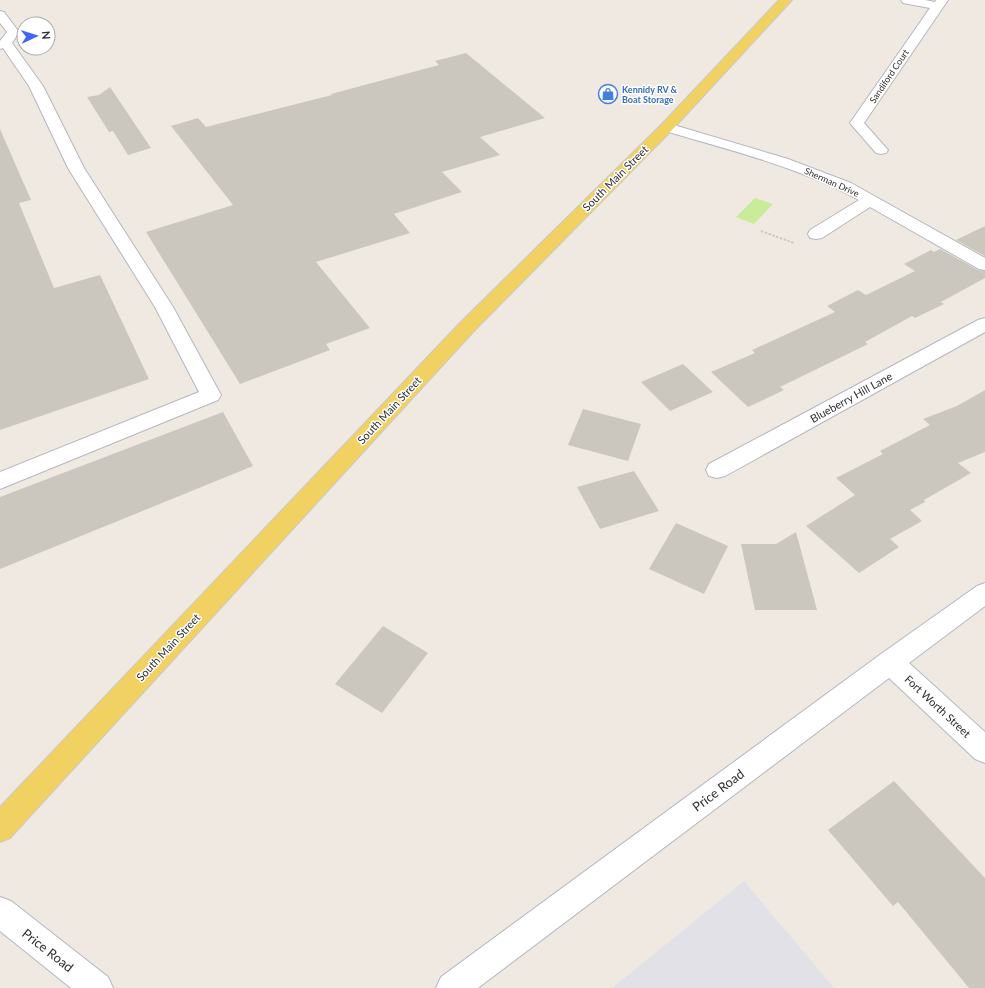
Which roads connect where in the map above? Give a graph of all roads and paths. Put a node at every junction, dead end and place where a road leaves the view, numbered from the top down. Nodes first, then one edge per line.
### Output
1 (786, 0) edge
2 (907, 0) edge
3 (940, 3) edge
4 (0, 15) edge
5 (3, 44) edge
6 (667, 127) junction
7 (881, 150) dead end
8 (870, 200) junction
9 (762, 231) dead end
10 (816, 234) joint
11 (985, 265) edge
12 (985, 324) edge
13 (718, 470) dead end
14 (0, 481) edge
15 (985, 593) edge
16 (890, 662) junction
17 (985, 750) edge
18 (0, 828) edge
19 (0, 912) edge
20 (97, 988) edge
21 (452, 988) edge

1 - 6 main road, South Main Street
2 - 3 street
3 - 7 street, Sandiford Court
4 - 5 street
5 - 14 street
6 - 8 street, Sherman Drive
6 - 18 main road, South Main Street
8 - 10 street
8 - 11 street, Sherman Drive
9 - 10 path
12 - 13 street, Blueberry Hill Lane
15 - 16 street, Price Road
16 - 17 street, Fort Worth Street
16 - 21 street, Price Road
19 - 20 street, Price Road

